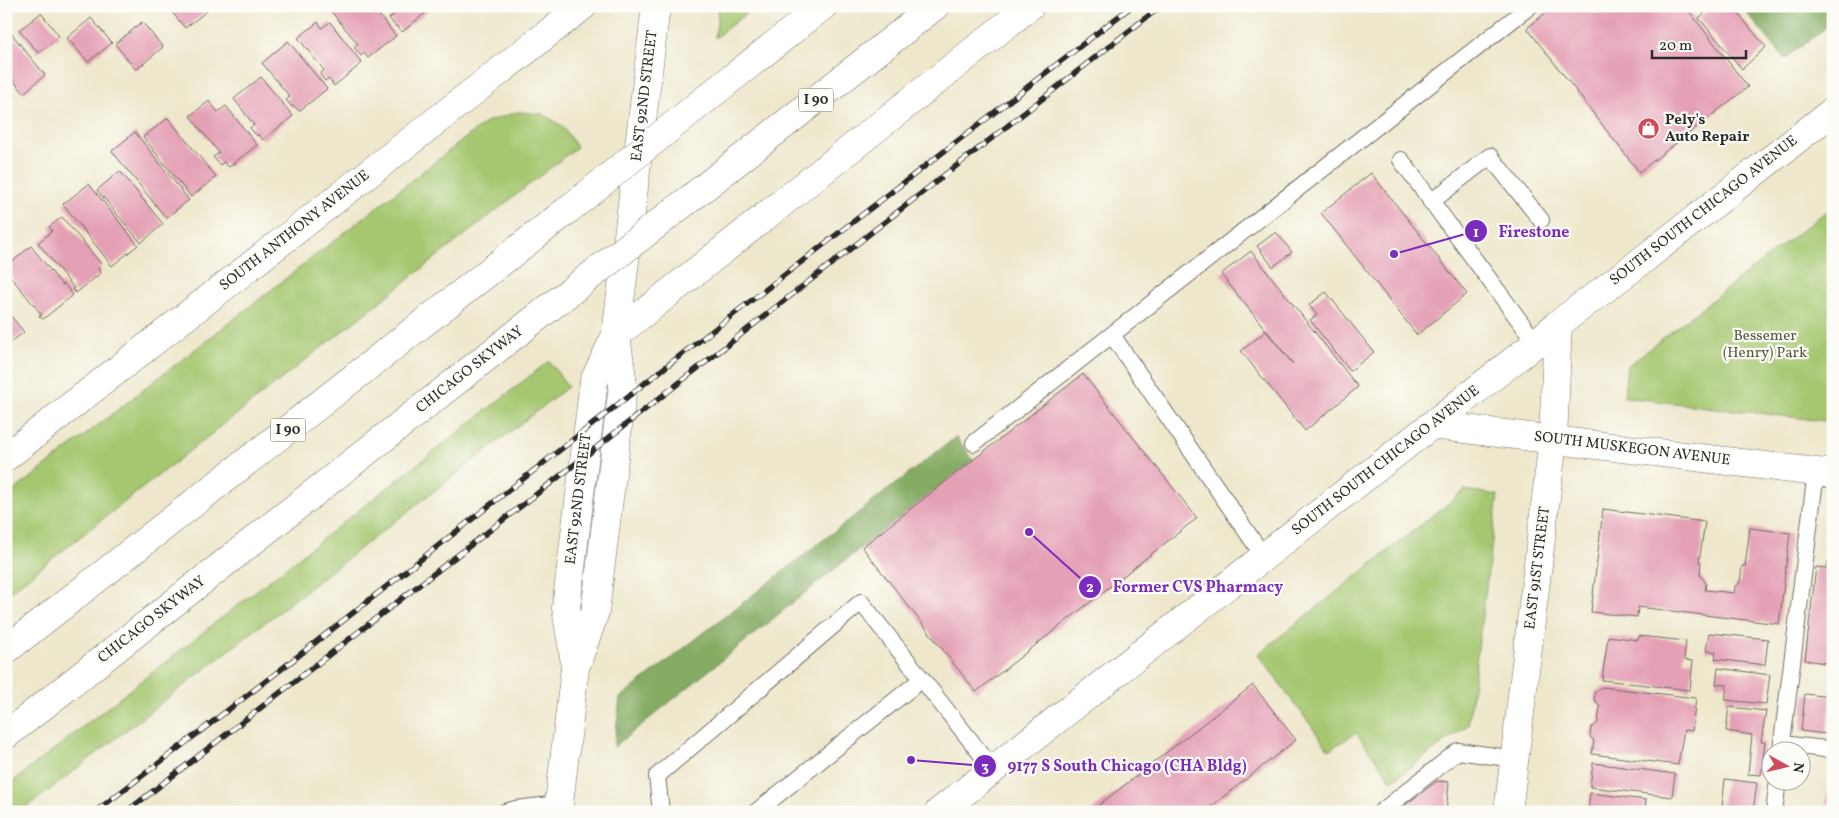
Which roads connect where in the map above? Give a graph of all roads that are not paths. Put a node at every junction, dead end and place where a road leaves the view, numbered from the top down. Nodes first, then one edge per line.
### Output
1 (583, 6) edge
2 (656, 6) edge
3 (823, 6) edge
4 (935, 6) edge
5 (1030, 6) edge
6 (1530, 6) edge
7 (1833, 111) edge
8 (1401, 160) dead end
9 (1432, 202) junction
10 (1541, 220) dead end
11 (1558, 324) junction
12 (616, 334) junction
13 (1112, 335) junction
14 (1536, 343) junction
15 (1432, 425) junction
16 (1553, 440) junction
17 (974, 444) dead end
18 (6, 456) edge
19 (1824, 473) edge
20 (1264, 557) junction
21 (6, 650) edge
22 (922, 679) junction
23 (6, 735) edge
24 (1783, 740) edge
25 (1812, 749) edge
26 (1833, 750) edge
27 (1515, 759) junction
28 (993, 769) junction
29 (1777, 790) edge
30 (558, 808) edge
31 (505, 812) edge
32 (662, 812) edge
33 (756, 812) edge
34 (939, 812) edge
35 (1381, 812) edge
36 (1508, 812) edge
37 (1774, 812) edge

1 - 18 main road, SOUTH ANTHONY AVENUE
2 - 12 main road, EAST 92ND STREET
3 - 21 main road, I 90, bridge
4 - 23 main road, CHICAGO SKYWAY / I 90, bridge
5 - 12 main road
6 - 13 lane
7 - 11 main road, SOUTH SOUTH CHICAGO AVENUE
8 - 9 lane
9 - 10 lane
9 - 14 lane
11 - 14 main road, SOUTH SOUTH CHICAGO AVENUE
11 - 16 main road, EAST 91ST STREET
12 - 30 main road, EAST 92ND STREET
13 - 17 lane
13 - 20 lane
14 - 15 main road, SOUTH SOUTH CHICAGO AVENUE
15 - 16 main road, SOUTH MUSKEGON AVENUE
15 - 20 main road, SOUTH SOUTH CHICAGO AVENUE
16 - 19 main road, SOUTH MUSKEGON AVENUE
16 - 27 main road, EAST 91ST STREET
19 - 24 lane
20 - 28 main road, SOUTH SOUTH CHICAGO AVENUE
22 - 28 lane
22 - 32 lane
22 - 33 lane
25 - 26 lane
27 - 35 lane
27 - 36 main road, EAST 91ST STREET
28 - 34 main road, SOUTH SOUTH CHICAGO AVENUE
29 - 37 lane
30 - 31 lane

